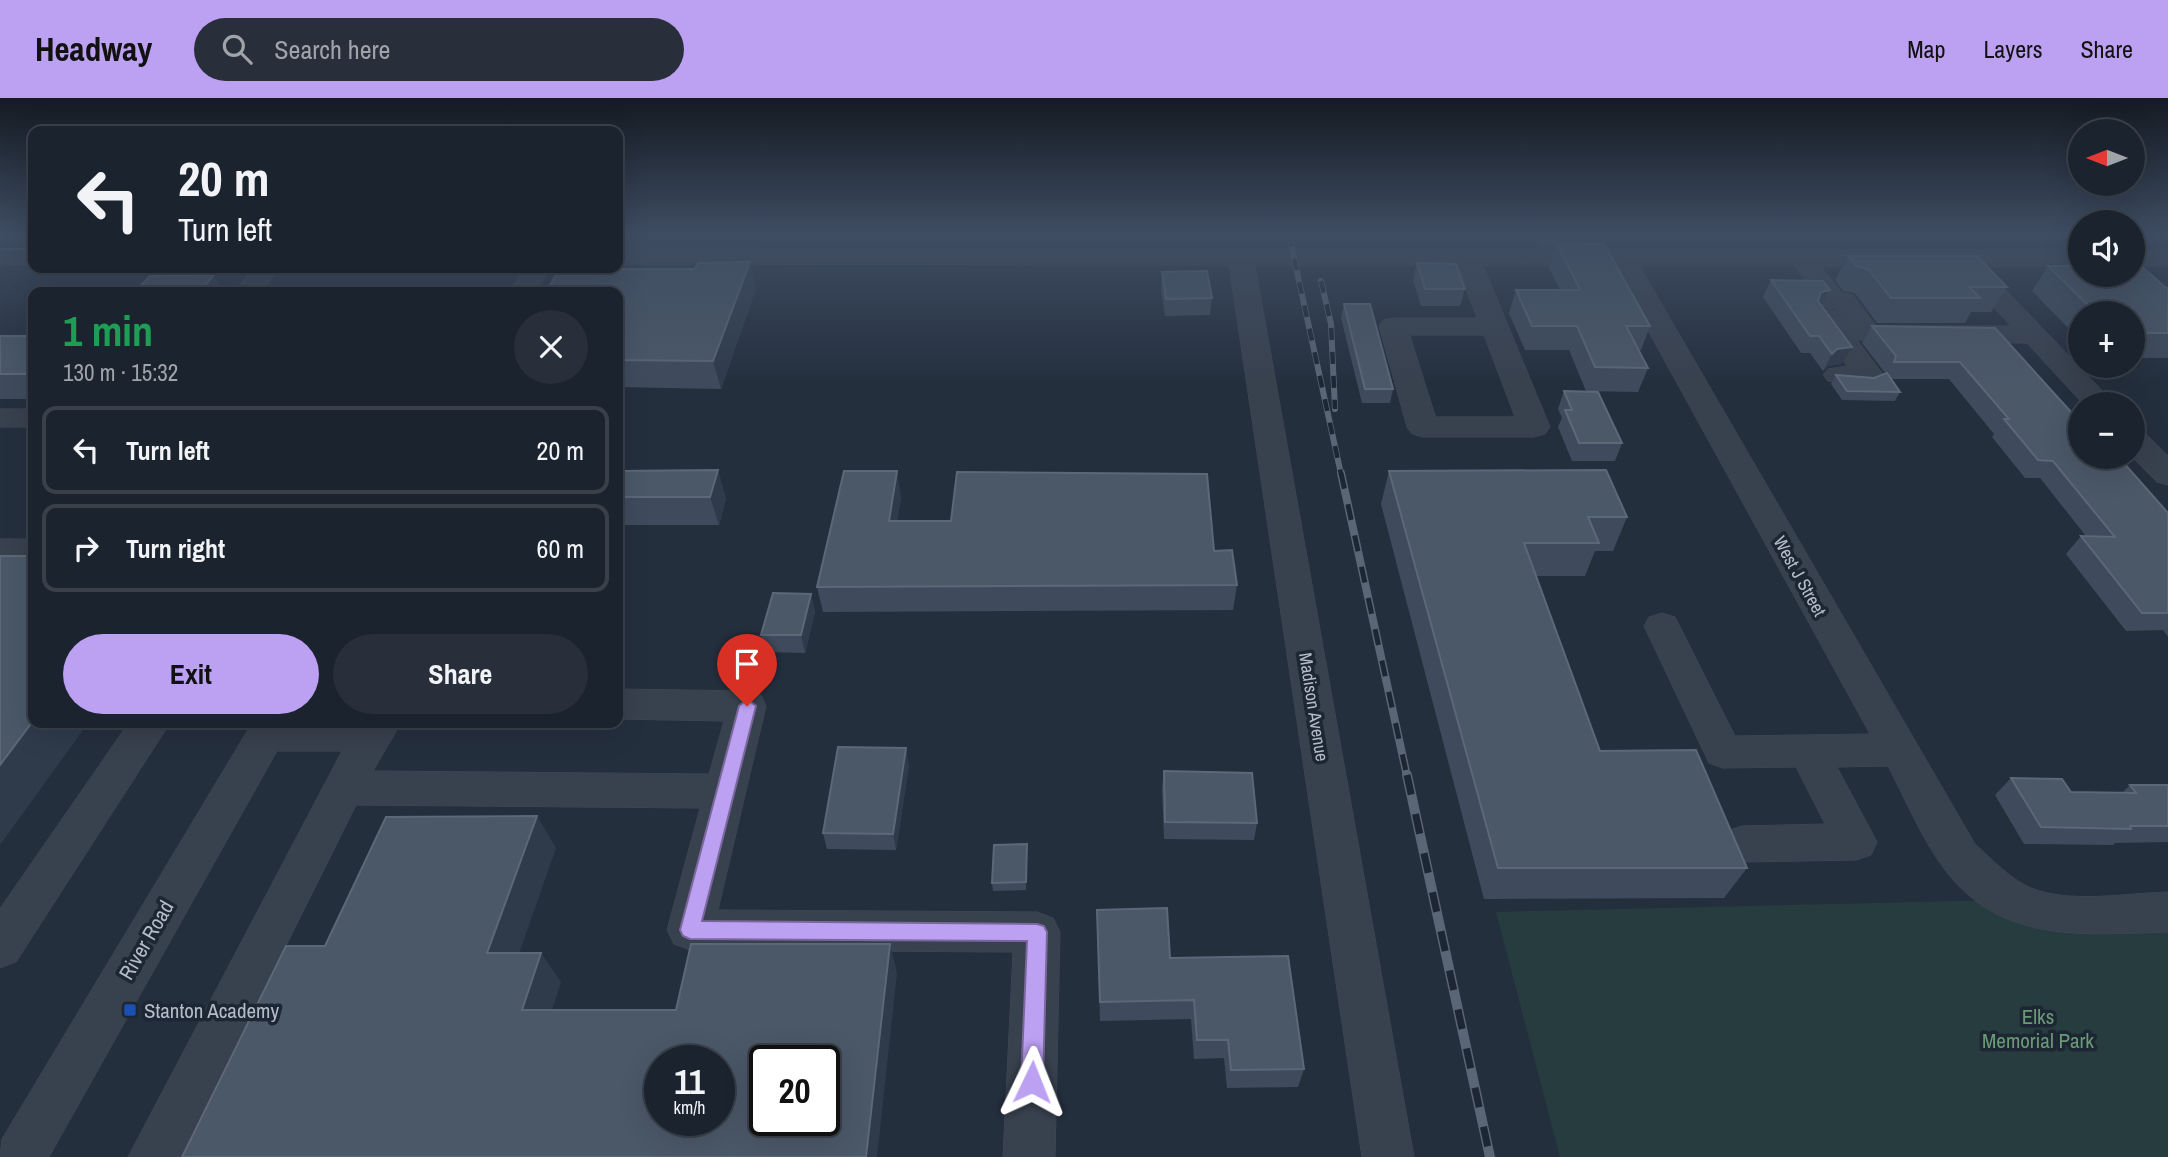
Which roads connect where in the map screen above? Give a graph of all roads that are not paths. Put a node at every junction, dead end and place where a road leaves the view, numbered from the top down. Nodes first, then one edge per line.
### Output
1 (1245, 284) edge
2 (1485, 284) edge
3 (1636, 284) edge
4 (1809, 284) edge
5 (1818, 284) edge
6 (1987, 284) edge
7 (1494, 327) junction
8 (2035, 335) junction
9 (1839, 375) edge
10 (2089, 392) edge
11 (0, 418) edge
12 (28, 418) edge
13 (2145, 451) edge
14 (2168, 475) edge
15 (0, 551) edge
16 (28, 551) edge
17 (1662, 626) dead end
18 (623, 704) edge
19 (147, 728) edge
20 (370, 728) edge
21 (376, 728) edge
22 (269, 729) edge
23 (1899, 750) junction
24 (1808, 751) junction
25 (344, 788) junction
26 (725, 791) junction
27 (1742, 844) dead end
28 (2168, 912) edge
29 (0, 947) edge
30 (20, 1157) edge
31 (154, 1157) edge
32 (1030, 1157) edge
33 (1388, 1157) edge

1 - 33 street, Madison Avenue
2 - 7 street
3 - 23 street, West J Street
4 - 9 street
5 - 8 street
6 - 8 street
7 - 7 street
8 - 10 street
11 - 12 street
13 - 14 street
15 - 16 street
17 - 24 street
18 - 26 street
19 - 29 street
20 - 22 street
21 - 25 street
22 - 30 street, River Road
23 - 24 street
23 - 28 street, West J Street
24 - 27 street
25 - 26 street
25 - 31 street
26 - 32 street

